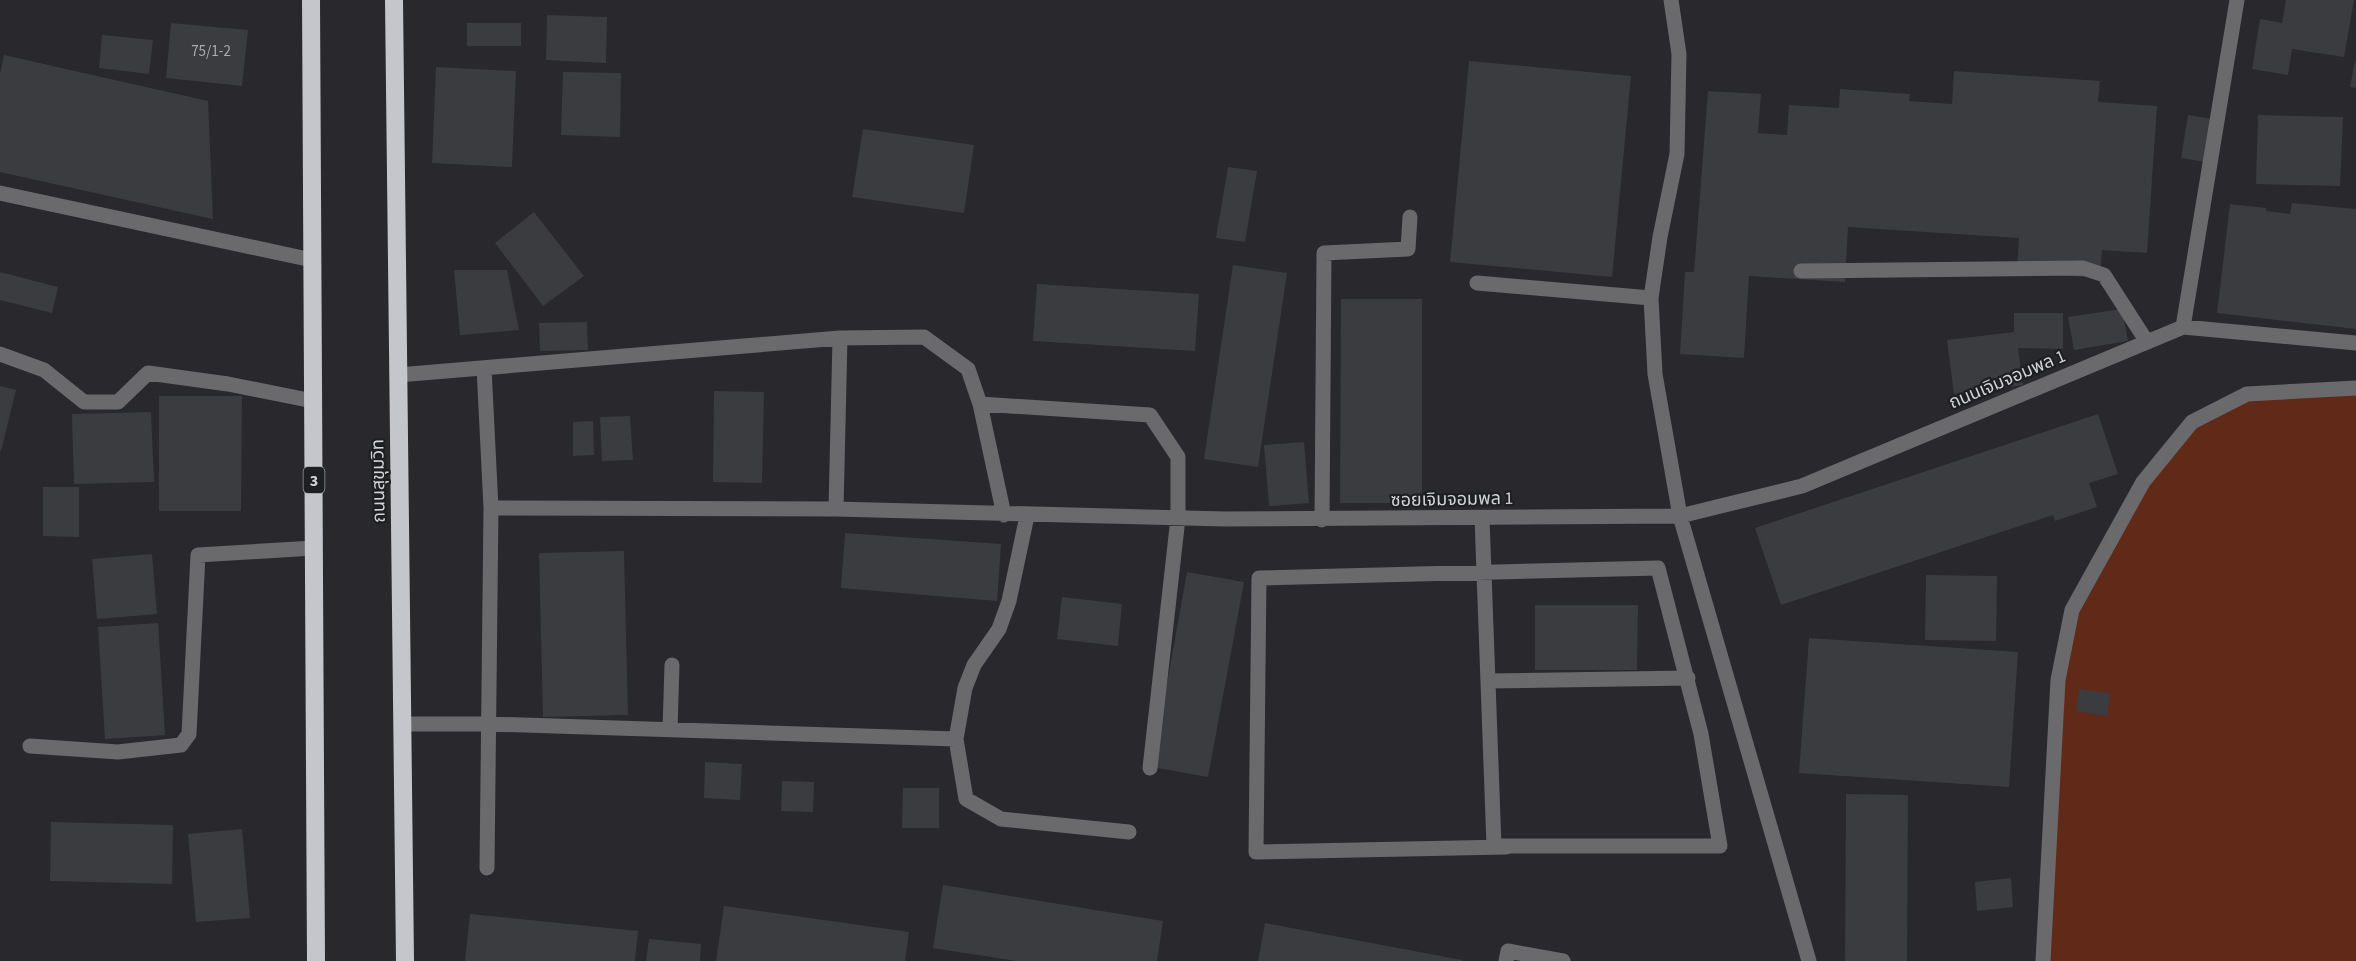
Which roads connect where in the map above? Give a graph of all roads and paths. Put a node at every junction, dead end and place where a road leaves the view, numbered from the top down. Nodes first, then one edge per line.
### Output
1 (311, 0) edge
2 (394, 0) edge
3 (1671, 0) edge
4 (2237, 0) edge
5 (0, 193) edge
6 (1410, 217) dead end
7 (312, 260) junction
8 (1801, 271) dead end
9 (1477, 283) dead end
10 (1651, 298) junction
11 (2183, 327) junction
12 (840, 338) junction
13 (2146, 342) junction
14 (2356, 343) edge
15 (0, 354) edge
16 (484, 368) junction
17 (398, 375) junction
18 (2356, 388) edge
19 (313, 401) junction
20 (980, 404) junction
21 (491, 508) junction
22 (837, 509) junction
23 (1004, 515) junction
24 (1027, 516) junction
25 (1680, 516) junction
26 (1178, 518) junction
27 (1482, 518) junction
28 (1322, 520) junction
29 (314, 548) junction
30 (1484, 571) junction
31 (672, 665) dead end
32 (1688, 678) junction
33 (1488, 681) junction
34 (402, 724) junction
35 (489, 724) junction
36 (670, 730) junction
37 (957, 739) junction
38 (30, 746) dead end
39 (1150, 768) dead end
40 (1129, 831) dead end
41 (1506, 847) junction
42 (487, 868) dead end
43 (316, 961) edge
44 (405, 961) edge
45 (1506, 961) edge
46 (1563, 961) edge
47 (1809, 961) edge
48 (2043, 961) edge

1 - 7 highway, 3
2 - 17 highway, ถนนสุขุมวิท
3 - 10 street
4 - 11 street
5 - 7 street
6 - 28 street
7 - 19 highway, 3
8 - 13 street
9 - 10 street
10 - 25 street
11 - 13 street, ถนนเจิมจอมพล 1
11 - 14 street, ถนนเจิมจอมพล 1
12 - 16 street
12 - 20 street
12 - 22 street
13 - 25 street, ถนนเจิมจอมพล 1
15 - 19 street
16 - 17 street
16 - 21 street
17 - 34 highway, ถนนสุขุมวิท
18 - 48 street
19 - 29 highway, 3
20 - 23 street
20 - 26 street
21 - 22 street, ซอยเจิมจอมพล 1
21 - 35 street
22 - 23 street, ซอยเจิมจอมพล 1
23 - 24 street, ซอยเจิมจอมพล 1
24 - 26 street, ซอยเจิมจอมพล 1
24 - 37 street
25 - 27 street, ซอยเจิมจอมพล 1
25 - 47 street
26 - 28 street, ซอยเจิมจอมพล 1
26 - 39 street
27 - 28 street, ซอยเจิมจอมพล 1
27 - 30 street
29 - 38 street
29 - 43 highway, 3
30 - 32 street
30 - 33 street
30 - 41 street
31 - 36 street
32 - 33 street
32 - 41 street
33 - 41 street
34 - 35 street
34 - 44 highway, ถนนสุขุมวิท
35 - 36 street
35 - 42 street
36 - 37 street
37 - 40 street
45 - 46 street

